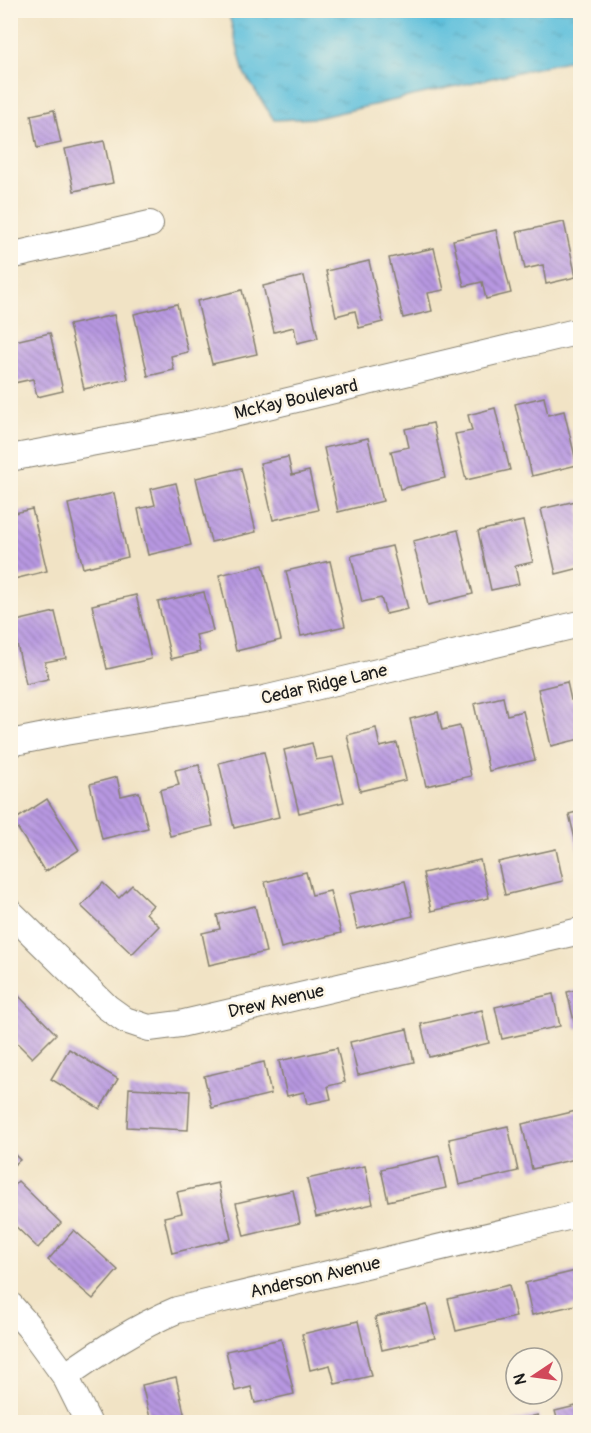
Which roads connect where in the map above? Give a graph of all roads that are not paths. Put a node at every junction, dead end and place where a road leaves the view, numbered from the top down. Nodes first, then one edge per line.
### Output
1 (150, 224) dead end
2 (10, 256) edge
3 (580, 331) edge
4 (10, 458) edge
5 (580, 624) edge
6 (10, 743) edge
7 (10, 912) edge
8 (580, 931) edge
9 (580, 1214) edge
10 (10, 1305) edge
11 (65, 1376) junction
12 (88, 1422) edge

1 - 2 street
3 - 4 street, McKay Boulevard
5 - 6 street, Cedar Ridge Lane
7 - 8 street, Drew Avenue
9 - 11 street, Anderson Avenue
10 - 11 street
11 - 12 street

